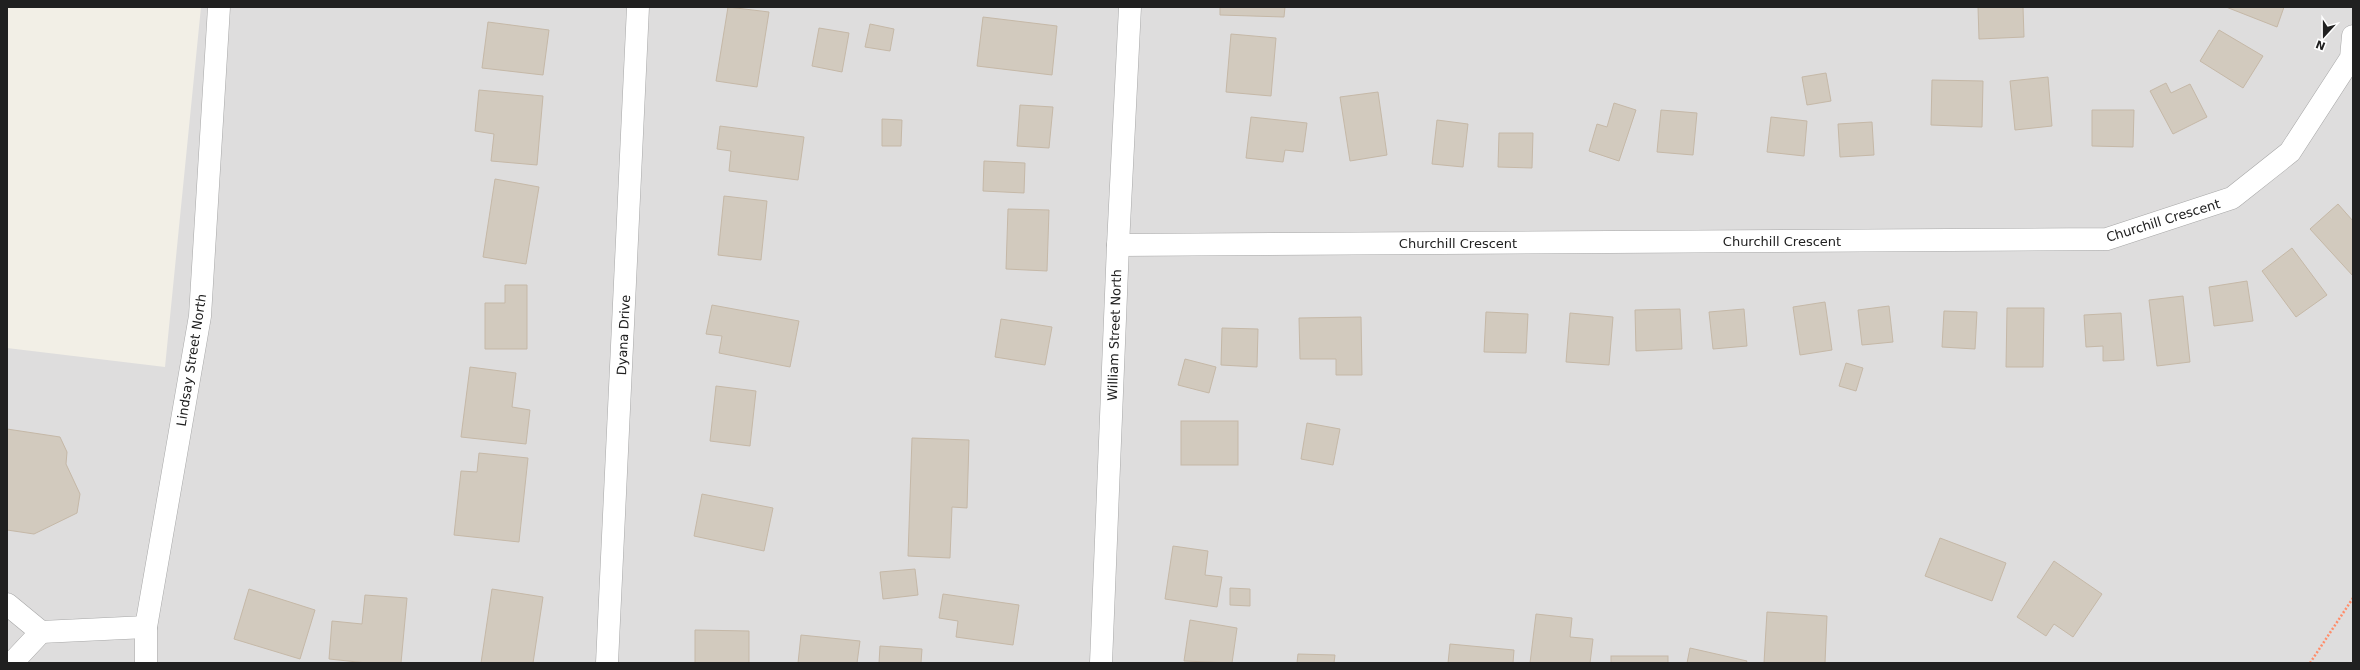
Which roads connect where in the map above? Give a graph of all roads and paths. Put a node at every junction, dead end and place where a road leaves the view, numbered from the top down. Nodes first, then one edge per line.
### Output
1 (219, 7) edge
2 (638, 7) edge
3 (1130, 7) edge
4 (2353, 36) edge
5 (1118, 245) junction
6 (2353, 598) edge
7 (7, 604) edge
8 (146, 627) junction
9 (41, 632) junction
10 (12, 663) edge
11 (146, 663) edge
12 (607, 663) edge
13 (1101, 663) edge
14 (2310, 663) edge

1 - 8 street, Lindsay Street North
2 - 12 street, Dyana Drive
3 - 5 street, William Street North
4 - 5 street, Churchill Crescent
5 - 13 street, William Street North
6 - 14 path
7 - 9 street
8 - 9 street
8 - 11 street, Lindsay Street North
9 - 10 street

